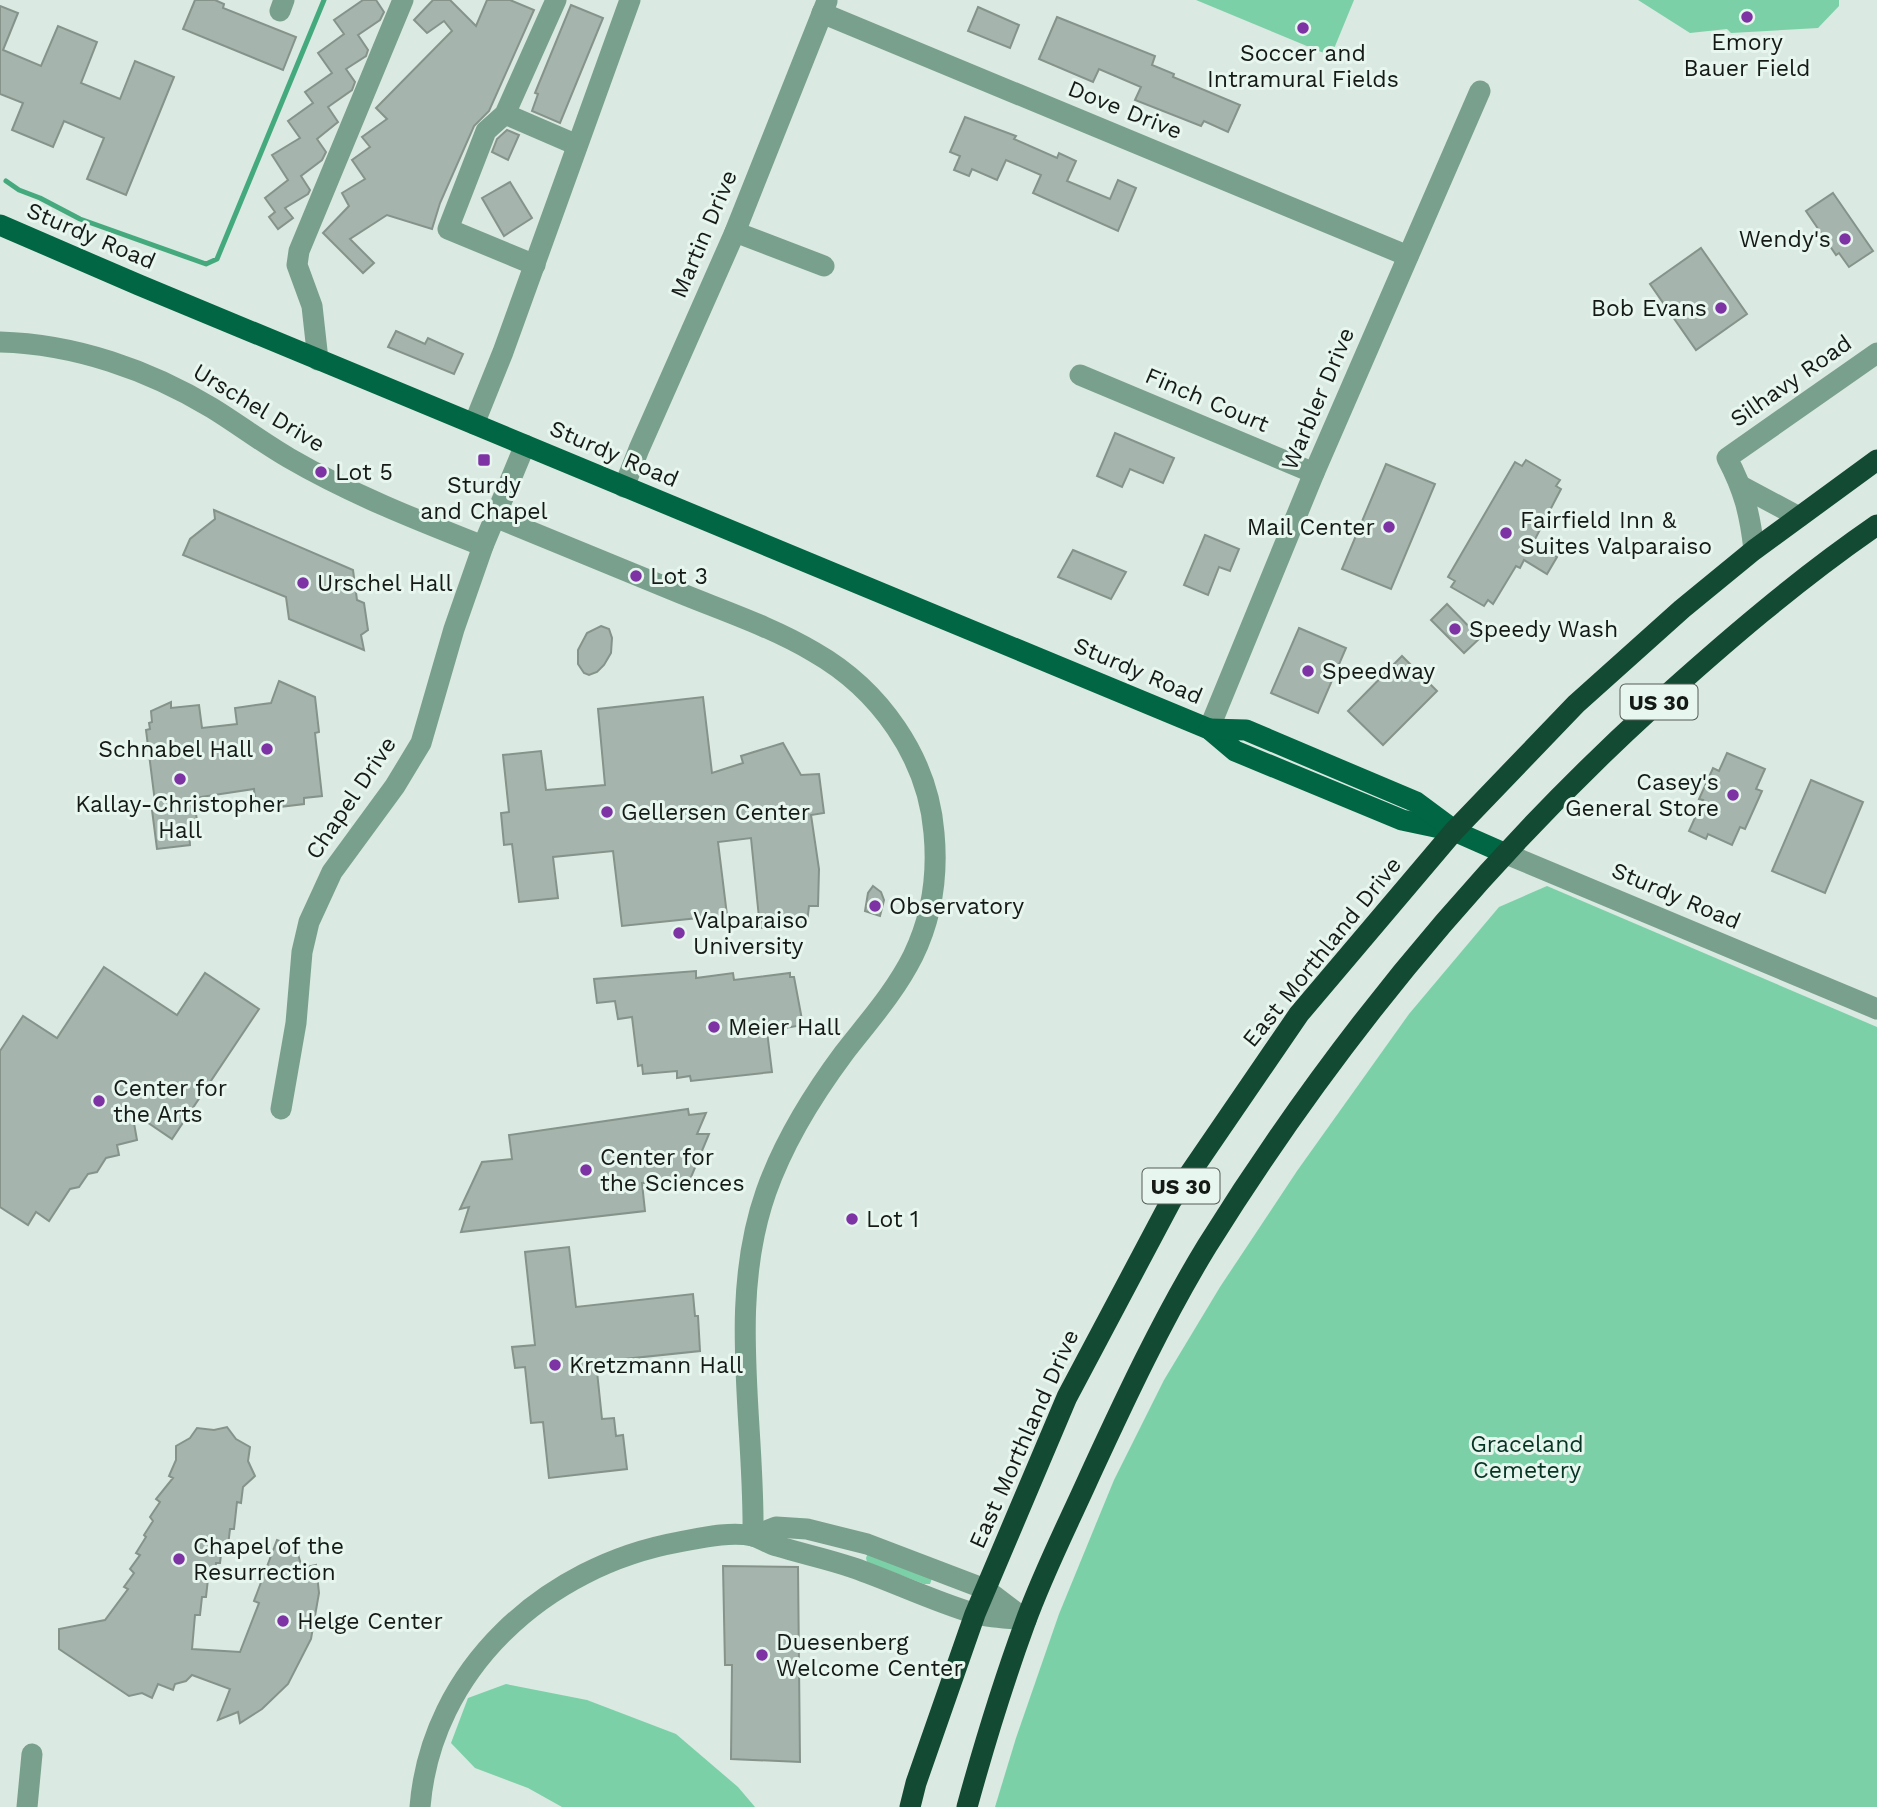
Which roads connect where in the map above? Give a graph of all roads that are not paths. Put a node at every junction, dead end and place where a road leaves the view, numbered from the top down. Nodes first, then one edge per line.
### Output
1 (404, 0) edge
2 (556, 0) edge
3 (630, 0) edge
4 (825, 7) edge
5 (1480, 91) dead end
6 (505, 114) junction
7 (578, 145) junction
8 (0, 225) edge
9 (734, 232) junction
10 (1408, 256) junction
11 (535, 265) junction
12 (824, 266) dead end
13 (0, 342) edge
14 (1877, 352) edge
15 (318, 360) junction
16 (1080, 375) dead end
17 (474, 425) junction
18 (525, 445) junction
19 (1877, 460) edge
20 (1314, 473) junction
21 (1741, 486) junction
22 (624, 487) junction
23 (495, 517) junction
24 (1799, 517) junction
25 (1877, 525) edge
26 (483, 547) junction
27 (1755, 550) junction
28 (1209, 729) junction
29 (1454, 831) junction
30 (1504, 853) junction
31 (1877, 1009) edge
32 (281, 1109) dead end
33 (753, 1536) junction
34 (985, 1589) junction
35 (975, 1614) junction
36 (1026, 1620) junction
37 (32, 1754) dead end
38 (27, 1807) edge
39 (420, 1807) edge
40 (910, 1807) edge
41 (967, 1807) edge

1 - 15 street
2 - 6 street
3 - 7 street
4 - 9 street, Martin Drive
4 - 10 street, Dove Drive
5 - 10 street, Warbler Drive
6 - 7 street
6 - 11 street
7 - 11 street
8 - 15 main road, Sturdy Road
9 - 12 street
9 - 22 street, Martin Drive
10 - 20 street, Warbler Drive
11 - 17 street
13 - 26 street, Urschel Drive
14 - 21 street, Silhavy Road
15 - 17 main road, Sturdy Road
16 - 20 street, Finch Court
17 - 18 main road, Sturdy Road
18 - 22 main road, Sturdy Road
18 - 23 street, Chapel Drive
19 - 24 highway, East Morthland Drive / US 30
20 - 28 street, Warbler Drive
21 - 24 street
21 - 27 street, Silhavy Road
22 - 28 main road, Sturdy Road
23 - 26 street, Chapel Drive
23 - 33 street
24 - 27 highway, East Morthland Drive / US 30
25 - 30 highway, US 30
26 - 32 street, Chapel Drive
27 - 29 highway, East Morthland Drive / US 30
28 - 29 main road, Sturdy Road
29 - 30 main road, Sturdy Road
29 - 34 highway, East Morthland Drive / US 30
30 - 31 street, Sturdy Road
30 - 36 highway, US 30
33 - 34 street
33 - 35 street
33 - 39 street
34 - 35 highway, East Morthland Drive / US 30
34 - 36 street
35 - 36 street
35 - 40 highway, East Morthland Drive / US 30
36 - 41 highway, US 30
37 - 38 street

